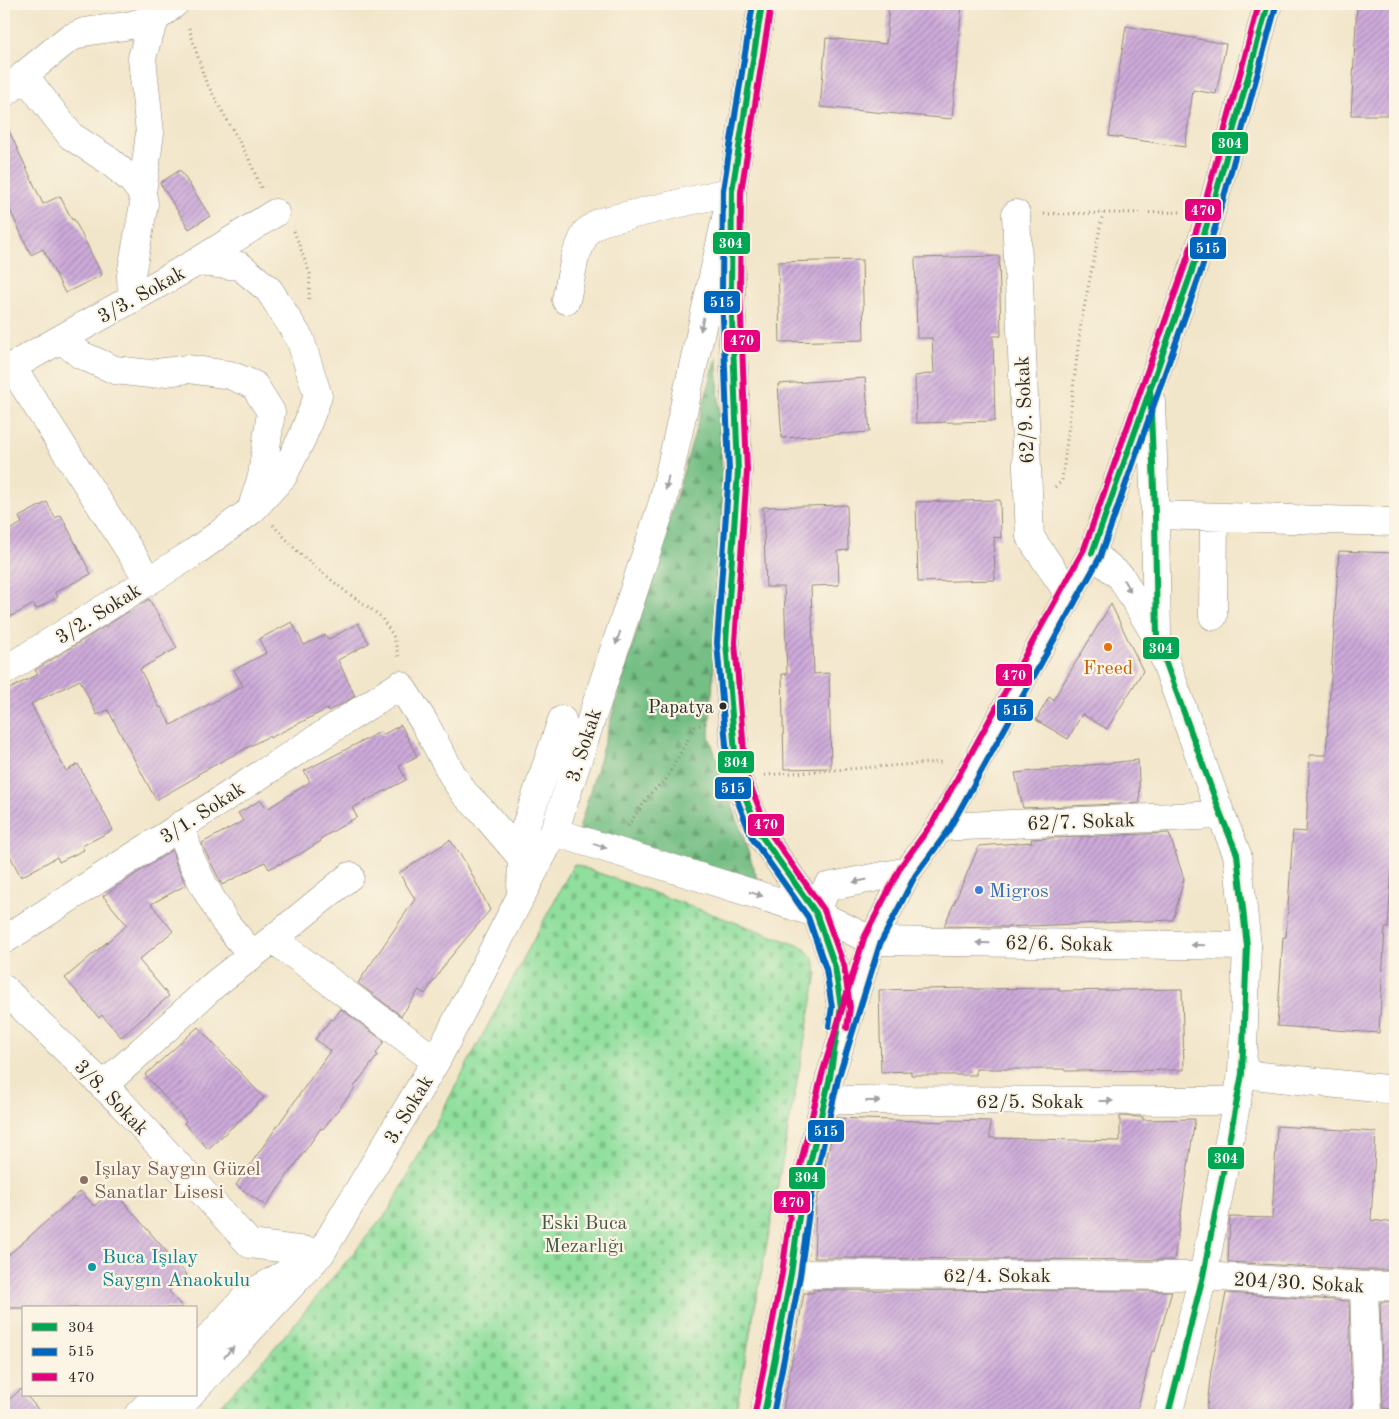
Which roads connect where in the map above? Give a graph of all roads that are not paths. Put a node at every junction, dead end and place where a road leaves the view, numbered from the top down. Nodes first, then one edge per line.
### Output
1 (762, 4) edge
2 (1268, 4) edge
3 (172, 15) edge
4 (13, 86) edge
5 (732, 191) junction
6 (142, 192) junction
7 (275, 213) road end
8 (1016, 214) road end
9 (197, 262) junction
10 (132, 299) junction
11 (566, 300) dead end
12 (61, 339) junction
13 (8, 369) edge
14 (1150, 386) junction
15 (1156, 515) junction
16 (242, 517) junction
17 (1214, 517) junction
18 (1395, 522) edge
19 (1092, 553) junction
20 (149, 581) junction
21 (1069, 594) junction
22 (1213, 616) dead end
23 (1157, 638) junction
24 (4, 671) edge
25 (562, 720) dead end
26 (1221, 815) junction
27 (181, 825) junction
28 (940, 827) junction
29 (554, 832) junction
30 (517, 852) junction
31 (908, 872) junction
32 (350, 876) dead end
33 (521, 895) junction
34 (816, 912) junction
35 (4, 940) edge
36 (872, 941) junction
37 (1247, 946) junction
38 (262, 947) junction
39 (4, 990) edge
40 (436, 1061) junction
41 (1242, 1074) junction
42 (103, 1086) junction
43 (827, 1089) junction
44 (1395, 1090) edge
45 (1236, 1101) junction
46 (321, 1253) junction
47 (790, 1274) junction
48 (1203, 1276) junction
49 (1364, 1286) junction
50 (1395, 1286) edge
51 (198, 1350) edge
52 (198, 1386) edge
53 (156, 1396) edge
54 (189, 1396) edge
55 (138, 1415) edge
56 (171, 1415) edge
57 (764, 1415) edge
58 (1168, 1415) edge
59 (1368, 1415) edge

1 - 5 street
2 - 14 street
3 - 4 street
3 - 6 street
4 - 6 street
5 - 11 street
5 -> 29 street, 3. Sokak
5 - 34 street
6 - 10 street
7 - 9 street, 3/3. Sokak
8 - 21 street, 62/9. Sokak
9 - 10 street, 3/3. Sokak
9 - 16 street, 3/2. Sokak
10 - 12 street, 3/3. Sokak
12 - 13 street, 3/3. Sokak
12 - 16 street
13 - 20 street
14 - 15 street
14 - 19 street
15 - 17 street
15 - 23 street
16 - 20 street, 3/2. Sokak
17 - 18 street
17 - 22 street
19 - 21 street
19 -> 23 street
20 - 24 street, 3/2. Sokak
21 - 28 street
23 - 26 street
25 - 30 street
26 - 28 street, 62/7. Sokak
26 - 37 street
27 - 30 street, 3/1. Sokak
27 - 35 street, 3/1. Sokak
27 - 38 street
28 - 31 street
29 - 33 street, 3. Sokak
29 -> 34 street
30 - 33 street
31 -> 34 street
31 - 36 street
32 - 38 street
33 - 40 street, 3. Sokak
34 - 36 street
34 - 43 street
37 -> 36 street, 62/6. Sokak
36 - 43 street
37 - 41 street
38 - 40 street
38 - 42 street
39 - 42 street, 3/8. Sokak
40 - 46 street, 3. Sokak
41 - 44 street
41 - 45 street
42 - 46 street, 3/8. Sokak
43 -> 45 street, 62/5. Sokak
43 - 47 street
45 - 48 street
46 - 51 street, 3. Sokak
52 -> 46 street, 3. Sokak
47 - 48 street, 62/4. Sokak
47 - 57 street
48 - 49 street, 204/30. Sokak
48 - 58 street
49 - 50 street, 204/30. Sokak
49 - 59 street
53 - 55 street
54 - 56 street

